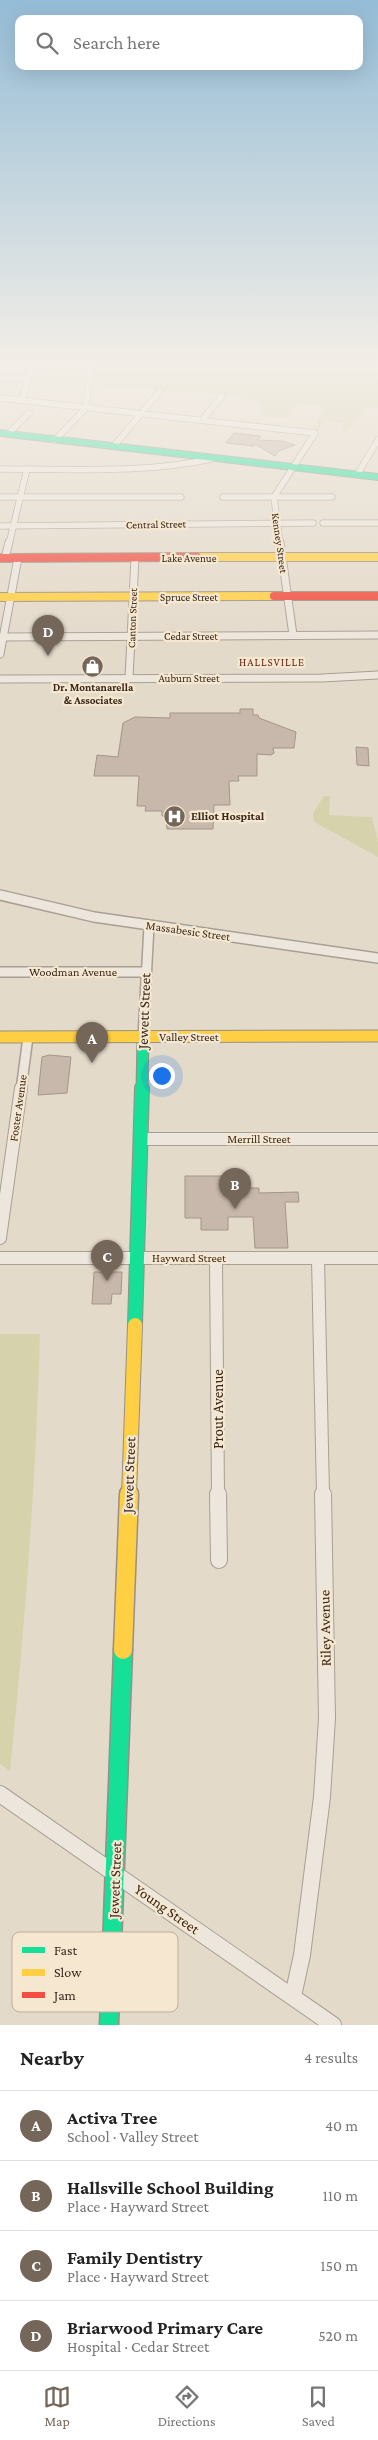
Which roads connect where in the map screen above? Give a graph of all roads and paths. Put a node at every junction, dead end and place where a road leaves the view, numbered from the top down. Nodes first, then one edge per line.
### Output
1 (203, 456) edge
2 (299, 456) edge
3 (368, 456) edge
4 (216, 458) junction
5 (292, 467) junction
6 (0, 469) edge
7 (27, 469) junction
8 (357, 475) junction
9 (378, 477) edge
10 (0, 497) edge
11 (20, 497) junction
12 (181, 497) dead end
13 (223, 497) dead end
14 (274, 497) junction
15 (332, 497) dead end
16 (313, 523) dead end
17 (323, 523) dead end
18 (378, 523) edge
19 (278, 524) junction
20 (0, 526) edge
21 (12, 526) junction
22 (378, 557) edge
23 (2, 558) edge
24 (18, 558) junction
25 (135, 558) junction
26 (282, 558) junction
27 (288, 596) junction
28 (378, 596) edge
29 (6, 597) edge
30 (133, 597) junction
31 (294, 635) junction
32 (378, 635) edge
33 (3, 636) junction
34 (131, 636) junction
35 (0, 654) edge
36 (378, 676) edge
37 (129, 678) junction
38 (0, 679) edge
39 (0, 895) edge
40 (149, 926) junction
41 (378, 958) edge
42 (0, 972) edge
43 (146, 972) junction
44 (378, 1036) edge
45 (0, 1037) edge
46 (28, 1037) junction
47 (143, 1037) junction
48 (140, 1139) junction
49 (378, 1139) edge
50 (0, 1238) edge
51 (0, 1258) edge
52 (137, 1258) junction
53 (216, 1258) junction
54 (318, 1258) junction
55 (378, 1258) edge
56 (219, 1560) dead end
57 (0, 1794) edge
58 (115, 1873) junction
59 (113, 1932) edge
60 (293, 1996) junction
61 (110, 2012) edge
62 (109, 2025) edge
63 (333, 2025) edge

1 - 4 street
2 - 5 street, Kenney Street
3 - 8 street
4 - 5 street
4 - 7 street
5 - 8 street
5 - 14 street, Kenney Street
6 - 7 street
7 - 11 street
8 - 9 street
10 - 11 street
11 - 12 street
11 - 21 street
13 - 14 street
14 - 15 street
14 - 19 street, Kenney Street
16 - 19 street, Central Street
17 - 18 street
19 - 21 street, Central Street
19 - 26 street, Kenney Street
20 - 21 street, Central Street
21 - 23 street
22 - 26 street, Lake Avenue
23 - 24 street, Lake Avenue
24 - 25 street, Lake Avenue
24 - 29 street
25 - 26 street, Lake Avenue
25 - 30 street, Canton Street
26 - 27 street, Kenney Street
27 - 28 street, Spruce Street
27 - 30 street, Spruce Street
27 - 31 street, Kenney Street
29 - 30 street, Spruce Street
29 - 33 street
30 - 34 street, Canton Street
31 - 32 street, Cedar Street
31 - 34 street, Cedar Street
33 - 34 street, Cedar Street
33 - 35 street
34 - 37 street, Canton Street
36 - 37 street, Auburn Street
37 - 38 street, Auburn Street
39 - 40 street, Massabesic Street
40 - 41 street, Massabesic Street
40 - 43 street, Jewett Street
42 - 43 street, Woodman Avenue
43 - 47 street, Jewett Street
44 - 47 street, Valley Street
45 - 46 street, Valley Street
46 - 47 street, Valley Street
46 - 50 street, Foster Avenue
47 - 48 street, Jewett Street
48 - 49 street, Merrill Street
48 - 52 street, Jewett Street
51 - 52 street, Hayward Street
52 - 53 street, Hayward Street
52 - 58 street, Jewett Street
53 - 54 street, Hayward Street
53 - 56 street, Prout Avenue
54 - 55 street, Hayward Street
54 - 60 street, Riley Avenue
57 - 58 street, Young Street
58 - 59 street, Jewett Street
58 - 60 street, Young Street
60 - 63 street, Young Street
61 - 62 street, Jewett Street

